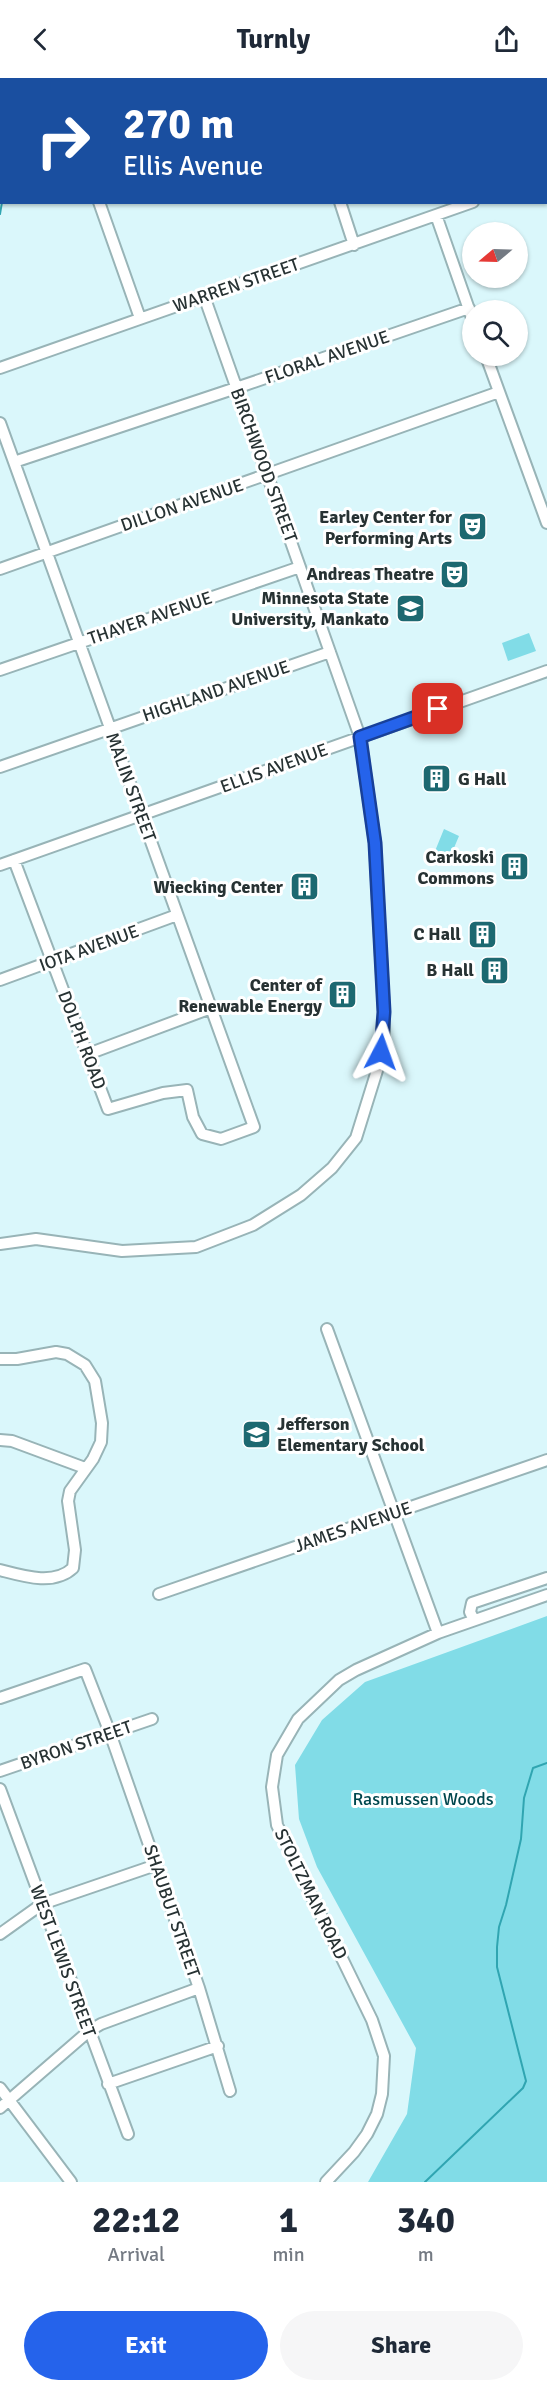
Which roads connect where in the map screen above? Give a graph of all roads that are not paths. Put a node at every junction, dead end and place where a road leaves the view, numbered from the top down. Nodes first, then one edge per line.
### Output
1 (100, 204) edge
2 (341, 204) edge
3 (466, 204) edge
4 (436, 215) junction
5 (354, 245) junction
6 (204, 296) junction
7 (466, 300) edge
8 (462, 316) edge
9 (140, 318) junction
10 (490, 366) edge
11 (0, 368) edge
12 (237, 388) junction
13 (499, 392) junction
14 (0, 423) edge
15 (14, 462) junction
16 (267, 474) junction
17 (547, 523) edge
18 (47, 552) junction
19 (300, 567) junction
20 (0, 568) edge
21 (79, 642) junction
22 (330, 652) junction
23 (0, 670) edge
24 (547, 671) edge
25 (110, 728) junction
26 (360, 737) junction
27 (0, 767) edge
28 (141, 814) junction
29 (14, 860) junction
30 (0, 864) edge
31 (177, 915) junction
32 (52, 962) junction
33 (0, 980) edge
34 (211, 1008) junction
35 (88, 1054) junction
36 (229, 1137) joint
37 (0, 1244) edge
38 (327, 1329) dead end
39 (0, 1359) edge
40 (0, 1440) edge
41 (547, 1460) edge
42 (85, 1468) junction
43 (393, 1513) junction
44 (0, 1570) edge
45 (547, 1578) edge
46 (159, 1594) dead end
47 (547, 1594) edge
48 (474, 1620) junction
49 (438, 1633) junction
50 (0, 1698) edge
51 (152, 1719) dead end
52 (110, 1733) junction
53 (0, 1771) edge
54 (0, 1789) edge
55 (156, 1866) junction
56 (42, 1904) junction
57 (0, 1934) edge
58 (199, 1988) junction
59 (89, 2031) junction
60 (218, 2046) junction
61 (108, 2084) junction
62 (0, 2088) edge
63 (230, 2091) dead end
64 (10, 2100) junction
65 (0, 2108) edge
66 (128, 2134) dead end
67 (71, 2182) edge
68 (326, 2182) edge

1 - 9 street
2 - 5 street
3 - 4 street, WARREN STREET
4 - 5 street, WARREN STREET
4 - 7 street
5 - 6 street, WARREN STREET
6 - 9 street, WARREN STREET
6 - 12 street, BIRCHWOOD STREET
8 - 12 street, FLORAL AVENUE
9 - 11 street, WARREN STREET
10 - 13 street
12 - 15 street, FLORAL AVENUE
12 - 16 street, BIRCHWOOD STREET
13 - 16 street, DILLON AVENUE
13 - 17 street
14 - 15 street, MALIN STREET
15 - 18 street, MALIN STREET
16 - 18 street, DILLON AVENUE
16 - 19 street, BIRCHWOOD STREET
18 - 20 street, DILLON AVENUE
18 - 21 street, MALIN STREET
19 - 21 street, THAYER AVENUE
19 - 22 street, BIRCHWOOD STREET
21 - 23 street, THAYER AVENUE
21 - 25 street, MALIN STREET
22 - 25 street, HIGHLAND AVENUE
22 - 26 street, BIRCHWOOD STREET
24 - 26 street, ELLIS AVENUE
25 - 27 street, HIGHLAND AVENUE
25 - 28 street, MALIN STREET
26 - 28 street, ELLIS AVENUE
26 - 37 street, BIRCHWOOD STREET
28 - 29 street, ELLIS AVENUE
28 - 31 street, MALIN STREET
29 - 30 street, ELLIS AVENUE
29 - 32 street, DOLPH ROAD
31 - 32 street, IOTA AVENUE
31 - 34 street, MALIN STREET
32 - 33 street, IOTA AVENUE
32 - 35 street, DOLPH ROAD
34 - 35 street
34 - 36 street, MALIN STREET
35 - 36 street, DOLPH ROAD
38 - 43 street
39 - 42 street
40 - 42 street
41 - 43 street, JAMES AVENUE
42 - 44 street
43 - 46 street, JAMES AVENUE
43 - 49 street
45 - 48 street
47 - 48 street, STOLTZMAN ROAD
48 - 49 street, STOLTZMAN ROAD
49 - 68 street, STOLTZMAN ROAD
50 - 52 street, SHAUBUT STREET
51 - 52 street, BYRON STREET
52 - 53 street, BYRON STREET
52 - 55 street, SHAUBUT STREET
54 - 56 street, WEST LEWIS STREET
55 - 56 street
55 - 58 street, SHAUBUT STREET
56 - 57 street
56 - 59 street, WEST LEWIS STREET
58 - 59 street
58 - 60 street, SHAUBUT STREET
59 - 61 street, WEST LEWIS STREET
59 - 64 street
60 - 61 street
60 - 63 street, SHAUBUT STREET
61 - 66 street, WEST LEWIS STREET
62 - 64 street
64 - 65 street
64 - 67 street

